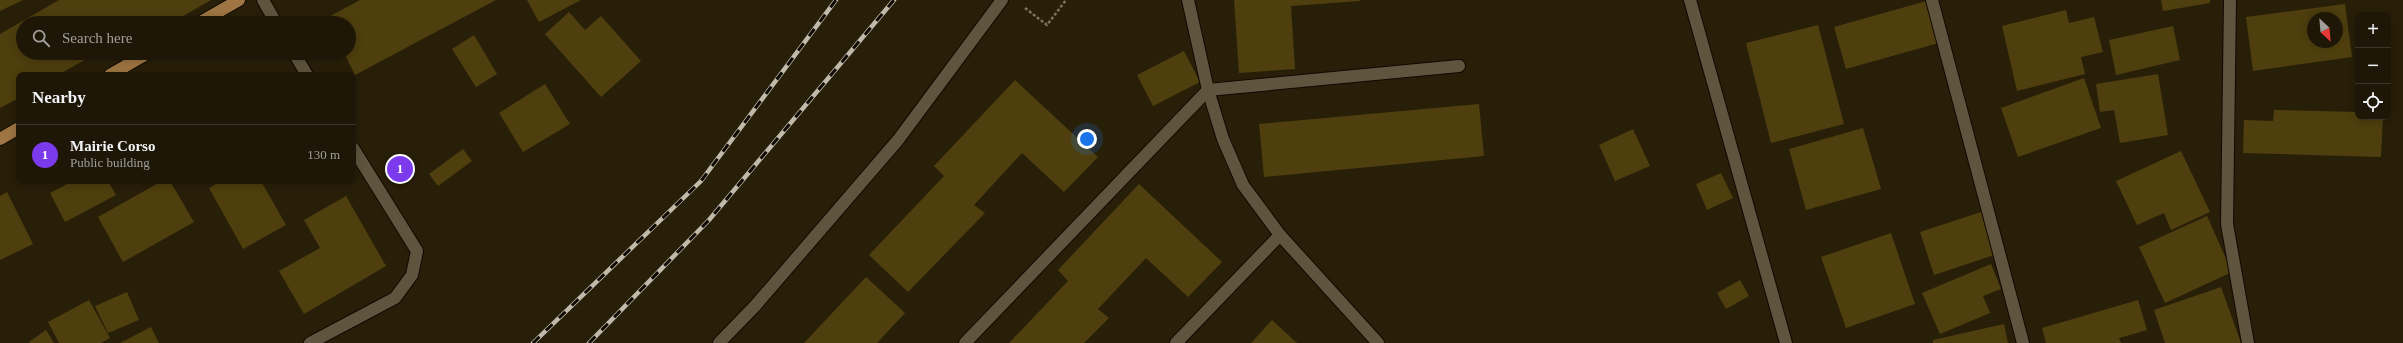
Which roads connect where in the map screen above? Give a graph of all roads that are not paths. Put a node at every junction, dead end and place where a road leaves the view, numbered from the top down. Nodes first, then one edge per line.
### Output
1 (239, 0) edge
2 (263, 0) edge
3 (1002, 0) edge
4 (1188, 0) edge
5 (1690, 0) edge
6 (1932, 0) edge
7 (2230, 0) edge
8 (212, 16) edge
9 (272, 16) edge
10 (136, 60) edge
11 (298, 60) edge
12 (1459, 66) dead end
13 (115, 72) edge
14 (305, 72) edge
15 (1208, 90) junction
16 (16, 130) edge
17 (0, 139) edge
18 (356, 153) edge
19 (1280, 236) junction
20 (310, 343) edge
21 (719, 343) edge
22 (965, 343) edge
23 (1176, 343) edge
24 (1378, 343) edge
25 (1786, 343) edge
26 (2023, 343) edge
27 (2248, 343) edge

1 - 8 main road
2 - 9 street
3 - 21 street
4 - 15 street
5 - 25 street
6 - 26 street
7 - 27 street
10 - 13 main road
11 - 14 street
12 - 15 street
15 - 19 street
15 - 22 street
16 - 17 main road
18 - 20 street
19 - 23 street
19 - 24 street

